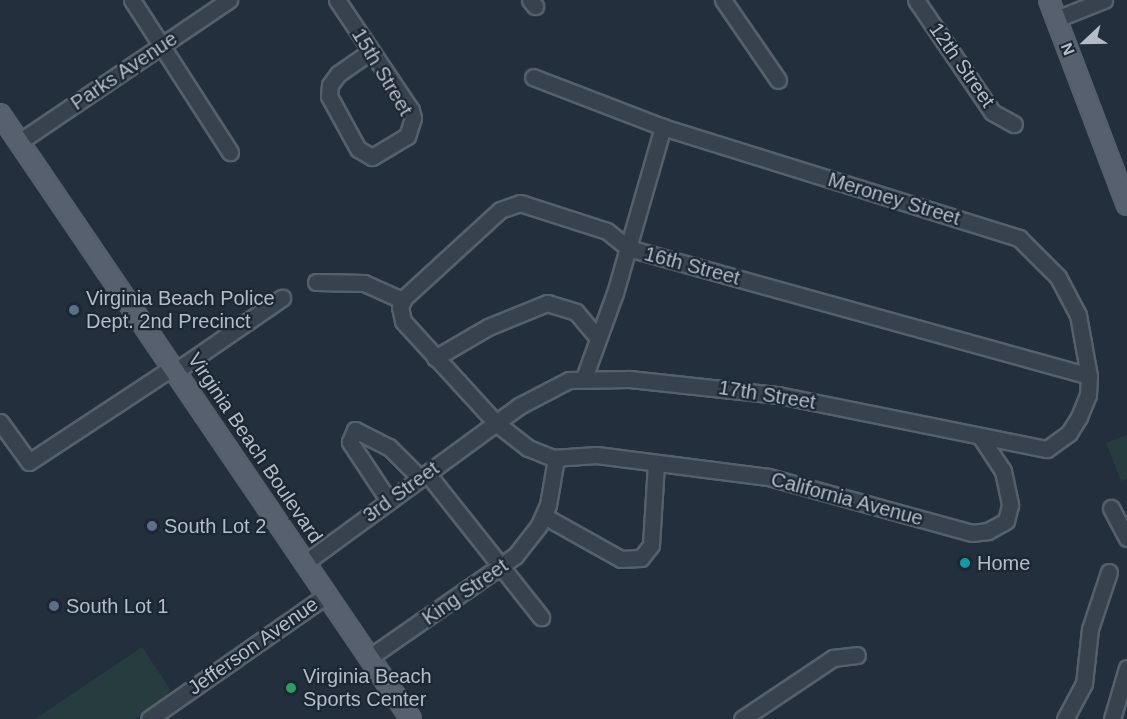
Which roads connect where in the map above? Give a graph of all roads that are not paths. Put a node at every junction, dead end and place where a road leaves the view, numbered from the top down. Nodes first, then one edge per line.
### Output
1 (132, 0) edge
2 (230, 0) edge
3 (337, 0) edge
4 (723, 0) edge
5 (916, 0) edge
6 (1049, 0) edge
7 (1104, 0) edge
8 (1056, 19) junction
9 (162, 45) junction
10 (371, 51) junction
11 (533, 77) dead end
12 (778, 80) dead end
13 (0, 114) edge
14 (1014, 124) dead end
15 (663, 127) junction
16 (19, 142) junction
17 (230, 152) dead end
18 (1122, 180) edge
19 (1127, 205) edge
20 (628, 248) junction
21 (316, 282) dead end
22 (282, 298) dead end
23 (402, 300) junction
24 (598, 338) junction
25 (435, 358) junction
26 (174, 370) junction
27 (1089, 376) junction
28 (584, 378) junction
29 (0, 422) edge
30 (496, 423) junction
31 (980, 436) junction
32 (1047, 449) joint
33 (556, 458) junction
34 (656, 463) junction
35 (425, 475) junction
36 (389, 501) junction
37 (1111, 508) dead end
38 (544, 516) junction
39 (1127, 538) edge
40 (306, 562) junction
41 (503, 567) junction
42 (1109, 572) dead end
43 (328, 594) junction
44 (541, 617) dead end
45 (857, 655) dead end
46 (370, 657) junction
47 (1127, 668) edge
48 (149, 719) edge
49 (411, 719) edge
50 (742, 719) edge
51 (1065, 719) edge
52 (1112, 719) edge

1 - 9 street
2 - 9 street, Parks Avenue
3 - 10 street, 15th Street
4 - 12 street
5 - 14 street, 12th Street
6 - 8 main road
7 - 8 street
8 - 18 main road
9 - 16 street, Parks Avenue
9 - 17 street
10 - 10 street, 15th Street
11 - 15 street, Meroney Street
13 - 16 main road, Virginia Beach Boulevard
15 - 20 street
15 - 27 street, Meroney Street
16 - 26 main road, Virginia Beach Boulevard
18 - 19 main road
20 - 23 street, 16th Street
20 - 24 street
20 - 27 street, 16th Street
21 - 23 street
22 - 26 street
23 - 25 street
24 - 25 street
24 - 28 street
25 - 30 street
26 - 29 street
26 - 40 main road, Virginia Beach Boulevard
27 - 32 street, Meroney Street
28 - 30 street, 17th Street
28 - 31 street, 17th Street
30 - 33 street
30 - 35 street, 3rd Street
31 - 32 street, 17th Street
31 - 34 street, California Avenue
33 - 34 street, California Avenue
33 - 38 street, King Street
34 - 38 street
35 - 36 street, 3rd Street
35 - 36 street
35 - 41 street
36 - 40 street, 3rd Street
37 - 39 street
38 - 41 street, King Street
40 - 43 main road, Virginia Beach Boulevard
41 - 44 street
41 - 46 street, King Street
42 - 51 street
43 - 46 main road, Virginia Beach Boulevard
43 - 48 street, Jefferson Avenue
45 - 50 street
46 - 49 main road, Virginia Beach Boulevard
47 - 52 street

